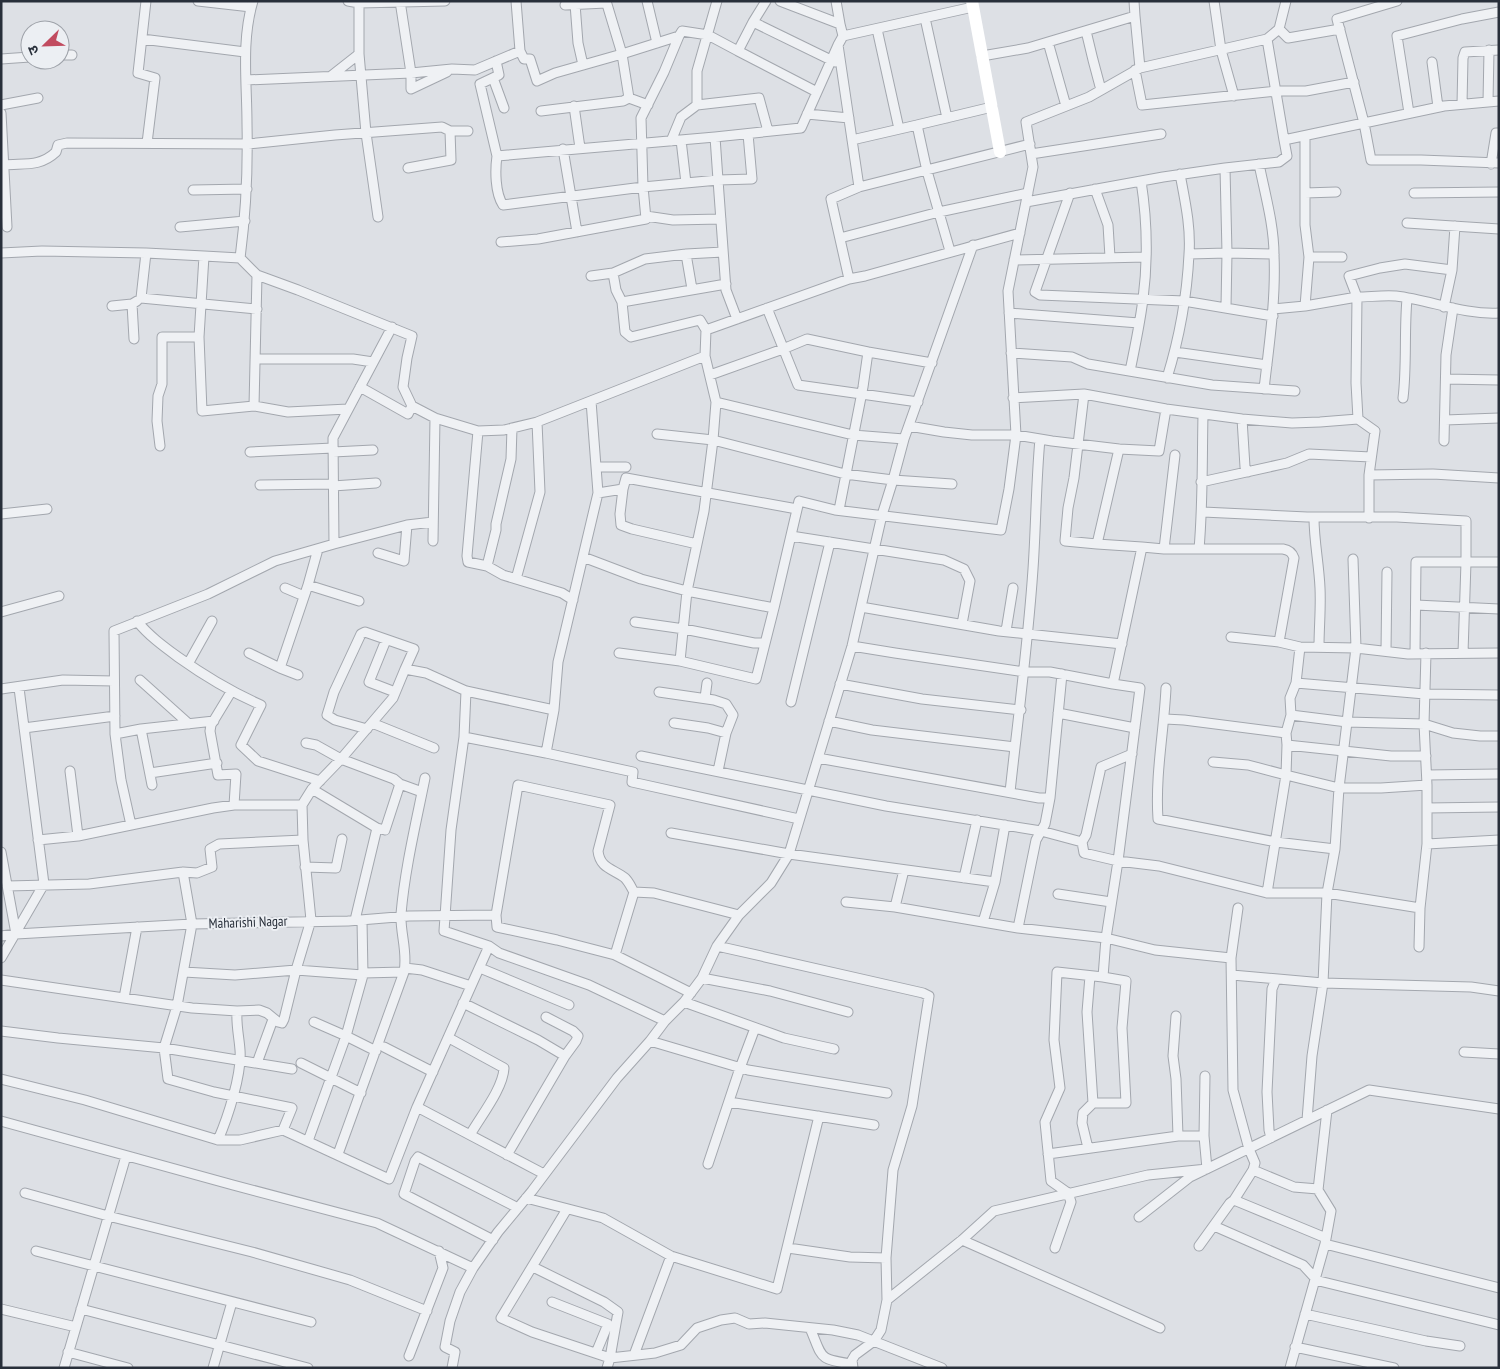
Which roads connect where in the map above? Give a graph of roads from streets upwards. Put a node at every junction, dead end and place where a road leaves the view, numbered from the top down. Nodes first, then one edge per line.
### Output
1 (146, 1) edge
2 (198, 1) edge
3 (348, 1) edge
4 (444, 1) edge
5 (516, 1) edge
6 (647, 1) edge
7 (717, 1) edge
8 (766, 1) edge
9 (780, 1) edge
10 (836, 1) edge
11 (1134, 1) edge
12 (1214, 1) edge
13 (1286, 1) edge
14 (1397, 1) edge
15 (400, 2) edge
16 (606, 2) edge
17 (359, 3) junction
18 (252, 4) edge
19 (576, 4) junction
20 (973, 4) edge
21 (565, 5) dead end
22 (1499, 12) edge
23 (1135, 16) junction
24 (925, 18) junction
25 (753, 22) junction
26 (840, 24) junction
27 (877, 28) junction
28 (1279, 29) junction
29 (1340, 29) junction
30 (1086, 31) junction
31 (679, 36) junction
32 (708, 36) junction
33 (843, 36) junction
34 (1267, 39) junction
35 (142, 40) junction
36 (1048, 42) junction
37 (657, 43) junction
38 (838, 45) junction
39 (1221, 50) junction
40 (1494, 50) edge
41 (520, 51) junction
42 (246, 52) junction
43 (738, 52) junction
44 (359, 54) junction
45 (622, 54) junction
46 (982, 56) junction
47 (20, 58) edge
48 (1, 59) edge
49 (831, 60) junction
50 (496, 61) junction
51 (1432, 62) dead end
52 (583, 65) junction
53 (841, 66) junction
54 (1138, 69) junction
55 (452, 70) junction
56 (411, 73) junction
57 (362, 75) junction
58 (331, 77) junction
59 (493, 78) junction
60 (246, 80) junction
61 (1354, 82) junction
62 (1101, 90) junction
63 (1276, 91) junction
64 (817, 92) junction
65 (1234, 96) junction
66 (38, 98) dead end
67 (628, 98) junction
68 (1488, 102) junction
69 (1499, 102) edge
70 (1462, 104) junction
71 (1, 105) edge
72 (648, 105) junction
73 (698, 105) junction
74 (574, 106) junction
75 (1066, 106) junction
76 (992, 107) junction
77 (1438, 107) junction
78 (504, 108) dead end
79 (541, 111) dead end
80 (1, 113) edge
81 (807, 114) junction
82 (1409, 114) junction
83 (849, 118) junction
84 (947, 118) junction
85 (1364, 123) junction
86 (917, 125) junction
87 (899, 129) junction
88 (468, 130) dead end
89 (450, 131) junction
90 (768, 132) junction
91 (366, 133) junction
92 (1499, 133) edge
93 (748, 134) junction
94 (1161, 134) dead end
95 (1304, 136) junction
96 (715, 137) junction
97 (671, 140) junction
98 (681, 140) junction
99 (852, 140) junction
100 (1284, 140) junction
101 (147, 143) junction
102 (641, 143) junction
103 (248, 144) junction
104 (580, 148) junction
105 (563, 149) junction
106 (1031, 149) junction
107 (1000, 152) junction
108 (1305, 154) junction
109 (497, 156) junction
110 (1287, 156) junction
111 (1495, 163) edge
112 (1259, 164) junction
113 (4, 165) junction
114 (408, 168) dead end
115 (1225, 168) junction
116 (927, 170) junction
117 (1180, 174) junction
118 (718, 180) junction
119 (1141, 181) junction
120 (686, 184) junction
121 (643, 187) junction
122 (859, 188) junction
123 (247, 189) junction
124 (1095, 189) junction
125 (194, 190) dead end
126 (1336, 192) dead end
127 (1499, 192) edge
128 (1305, 193) junction
129 (1414, 193) dead end
130 (1070, 194) junction
131 (571, 196) junction
132 (1027, 197) junction
133 (939, 212) junction
134 (646, 216) junction
135 (378, 217) dead end
136 (721, 219) junction
137 (245, 221) junction
138 (1408, 223) dead end
139 (1456, 226) junction
140 (7, 227) dead end
141 (180, 227) dead end
142 (1499, 229) edge
143 (577, 232) junction
144 (1020, 233) junction
145 (840, 238) junction
146 (502, 242) dead end
147 (974, 245) junction
148 (724, 252) junction
149 (950, 252) junction
150 (1227, 252) junction
151 (1, 253) edge
152 (146, 253) junction
153 (686, 254) junction
154 (1189, 254) junction
155 (1274, 254) junction
156 (204, 256) junction
157 (1110, 257) junction
158 (1146, 257) junction
159 (1309, 257) junction
160 (1342, 257) dead end
161 (240, 258) junction
162 (1014, 260) junction
163 (1045, 260) junction
164 (1452, 270) junction
165 (613, 273) junction
166 (258, 275) junction
167 (591, 276) dead end
168 (849, 279) junction
169 (726, 284) junction
170 (692, 289) junction
171 (1357, 297) junction
172 (141, 298) junction
173 (1143, 299) junction
174 (1407, 299) junction
175 (1184, 301) junction
176 (622, 302) junction
177 (201, 303) junction
178 (132, 304) junction
179 (112, 306) dead end
180 (1305, 306) junction
181 (1226, 307) junction
182 (1449, 307) junction
183 (766, 308) junction
184 (256, 309) junction
185 (1009, 313) junction
186 (1273, 313) junction
187 (1499, 313) edge
188 (737, 319) junction
189 (1139, 323) junction
190 (392, 327) junction
191 (706, 330) junction
192 (199, 337) junction
193 (134, 339) dead end
194 (783, 349) junction
195 (868, 352) junction
196 (1011, 352) junction
197 (1175, 352) junction
198 (705, 356) junction
199 (255, 359) junction
200 (373, 362) junction
201 (932, 363) junction
202 (1267, 365) junction
203 (1130, 371) junction
204 (710, 375) junction
205 (1167, 378) junction
206 (1446, 379) junction
207 (1499, 380) edge
208 (360, 387) junction
209 (1264, 389) junction
210 (1295, 391) dead end
211 (862, 394) junction
212 (1084, 394) junction
213 (1013, 398) junction
214 (1403, 398) dead end
215 (591, 401) junction
216 (716, 402) junction
217 (918, 402) junction
218 (254, 406) junction
219 (412, 406) junction
220 (348, 409) junction
221 (1166, 409) junction
222 (1203, 414) junction
223 (435, 418) junction
224 (1499, 418) edge
225 (1242, 419) junction
226 (1358, 419) junction
227 (1445, 420) junction
228 (537, 422) junction
229 (909, 426) junction
230 (512, 428) junction
231 (478, 431) junction
232 (657, 434) dead end
233 (853, 435) junction
234 (1016, 435) junction
235 (904, 439) junction
236 (1040, 439) junction
237 (713, 440) junction
238 (1444, 441) dead end
239 (1078, 444) junction
240 (160, 446) dead end
241 (1120, 448) junction
242 (333, 450) junction
243 (373, 450) dead end
244 (250, 452) dead end
245 (1176, 455) dead end
246 (1372, 458) junction
247 (596, 468) junction
248 (626, 468) dead end
249 (1248, 472) junction
250 (845, 474) junction
251 (1369, 475) junction
252 (1499, 478) edge
253 (893, 480) junction
254 (1201, 482) junction
255 (376, 483) dead end
256 (952, 484) dead end
257 (260, 485) dead end
258 (333, 485) junction
259 (623, 488) junction
260 (598, 493) junction
261 (706, 493) junction
262 (47, 509) dead end
263 (797, 509) junction
264 (838, 510) junction
265 (1203, 512) junction
266 (1, 514) edge
267 (882, 515) junction
268 (1314, 518) junction
269 (1369, 518) junction
270 (433, 522) junction
271 (407, 525) junction
272 (790, 536) junction
273 (433, 541) dead end
274 (830, 542) junction
275 (334, 544) junction
276 (697, 544) junction
277 (1097, 544) junction
278 (1142, 547) junction
279 (318, 549) junction
280 (1164, 549) junction
281 (1199, 549) junction
282 (874, 550) junction
283 (378, 553) dead end
284 (583, 557) junction
285 (1353, 558) dead end
286 (1466, 562) junction
287 (1499, 562) edge
288 (486, 566) junction
289 (1387, 572) dead end
290 (516, 579) junction
291 (308, 585) junction
292 (285, 588) dead end
293 (1013, 588) dead end
294 (687, 590) junction
295 (59, 596) dead end
296 (304, 596) junction
297 (573, 600) junction
298 (359, 601) dead end
299 (1416, 605) junction
300 (861, 607) junction
301 (774, 608) junction
302 (1465, 608) junction
303 (1499, 609) edge
304 (1, 612) edge
305 (137, 621) junction
306 (212, 621) dead end
307 (635, 622) dead end
308 (962, 624) junction
309 (684, 629) junction
310 (1006, 631) junction
311 (1028, 635) junction
312 (1231, 637) dead end
313 (386, 640) junction
314 (1279, 642) junction
315 (765, 643) junction
316 (1122, 644) junction
317 (852, 646) junction
318 (1300, 647) junction
319 (1319, 647) junction
320 (1356, 648) junction
321 (1386, 651) junction
322 (249, 653) dead end
323 (619, 653) dead end
324 (1415, 653) junction
325 (1463, 653) junction
326 (1499, 653) edge
327 (1426, 654) junction
328 (680, 661) junction
329 (188, 664) junction
330 (280, 668) junction
331 (405, 669) junction
332 (1025, 672) junction
333 (1062, 674) junction
334 (298, 675) dead end
335 (140, 680) dead end
336 (114, 681) junction
337 (707, 683) dead end
338 (840, 684) junction
339 (1113, 684) junction
340 (1296, 684) junction
341 (19, 688) junction
342 (1166, 688) dead end
343 (1, 689) edge
344 (1351, 689) junction
345 (466, 691) junction
346 (230, 692) junction
347 (395, 692) junction
348 (659, 692) dead end
349 (1425, 694) junction
350 (1499, 695) edge
351 (704, 698) junction
352 (791, 702) dead end
353 (554, 710) junction
354 (1021, 710) junction
355 (1058, 713) junction
356 (1291, 715) junction
357 (115, 716) junction
358 (1165, 719) junction
359 (214, 721) junction
360 (829, 721) junction
361 (1347, 722) junction
362 (674, 723) dead end
363 (189, 724) junction
364 (1424, 724) junction
365 (369, 726) junction
366 (24, 728) junction
367 (1135, 728) junction
368 (141, 730) junction
369 (1286, 732) junction
370 (726, 733) junction
371 (115, 734) junction
372 (1499, 736) edge
373 (464, 737) junction
374 (306, 743) dead end
375 (1287, 745) junction
376 (1015, 747) junction
377 (434, 748) dead end
378 (1343, 752) junction
379 (546, 753) junction
380 (1132, 754) junction
381 (641, 756) dead end
382 (1426, 756) junction
383 (818, 758) junction
384 (341, 759) junction
385 (1213, 762) dead end
386 (217, 763) junction
387 (70, 770) dead end
388 (718, 770) junction
389 (150, 773) junction
390 (1499, 774) edge
391 (1286, 775) junction
392 (1427, 775) junction
393 (425, 778) dead end
394 (320, 781) junction
395 (400, 784) junction
396 (1427, 785) junction
397 (152, 786) dead end
398 (1339, 788) junction
399 (312, 790) junction
400 (808, 790) junction
401 (422, 792) junction
402 (1010, 792) junction
403 (1050, 798) junction
404 (302, 805) junction
405 (234, 806) junction
406 (1499, 807) edge
407 (1427, 808) junction
408 (799, 819) junction
409 (977, 820) junction
410 (131, 825) junction
411 (1005, 825) junction
412 (377, 828) junction
413 (1041, 831) junction
414 (671, 833) dead end
415 (78, 836) junction
416 (342, 839) dead end
417 (38, 840) junction
418 (302, 840) junction
419 (1499, 840) edge
420 (1082, 842) junction
421 (1276, 842) junction
422 (1427, 844) junction
423 (1335, 849) junction
424 (1, 852) edge
425 (788, 854) junction
426 (1118, 861) junction
427 (305, 867) junction
428 (904, 870) junction
429 (183, 872) junction
430 (964, 878) junction
431 (995, 882) junction
432 (44, 884) junction
433 (7, 886) junction
434 (634, 892) junction
435 (1267, 893) junction
436 (1327, 893) junction
437 (1058, 894) dead end
438 (846, 902) dead end
439 (1112, 902) junction
440 (895, 907) junction
441 (1238, 908) dead end
442 (1420, 908) junction
443 (496, 915) junction
444 (739, 915) junction
445 (444, 916) junction
446 (401, 917) junction
447 (311, 920) junction
448 (358, 920) junction
449 (983, 922) junction
450 (192, 924) junction
451 (137, 928) junction
452 (1018, 928) junction
453 (16, 934) junction
454 (1, 936) edge
455 (1106, 938) junction
456 (489, 946) junction
457 (716, 946) junction
458 (1419, 947) dead end
459 (615, 955) junction
460 (1, 958) edge
461 (1231, 958) junction
462 (480, 968) junction
463 (296, 970) junction
464 (405, 970) junction
465 (184, 972) junction
466 (363, 974) junction
467 (1232, 975) junction
468 (1090, 976) junction
469 (1104, 977) junction
470 (702, 978) junction
471 (1276, 979) junction
472 (1, 980) edge
473 (1323, 983) junction
474 (471, 986) junction
475 (1499, 991) edge
476 (691, 993) junction
477 (124, 998) junction
478 (684, 1002) junction
479 (463, 1003) junction
480 (569, 1005) dead end
481 (177, 1006) junction
482 (237, 1011) junction
483 (848, 1012) dead end
484 (1176, 1016) dead end
485 (546, 1017) dead end
486 (665, 1021) junction
487 (272, 1022) dead end
488 (314, 1022) dead end
489 (755, 1028) junction
490 (1, 1031) edge
491 (346, 1036) junction
492 (449, 1038) junction
493 (650, 1041) junction
494 (164, 1048) junction
495 (380, 1049) junction
496 (834, 1049) dead end
497 (1464, 1052) dead end
498 (1499, 1054) edge
499 (565, 1056) junction
500 (239, 1060) junction
501 (257, 1063) junction
502 (301, 1063) dead end
503 (740, 1068) junction
504 (292, 1069) dead end
505 (433, 1072) junction
506 (1205, 1076) dead end
507 (1, 1078) edge
508 (331, 1078) junction
509 (361, 1093) junction
510 (887, 1093) dead end
511 (234, 1095) junction
512 (729, 1102) junction
513 (1092, 1103) junction
514 (417, 1107) junction
515 (1499, 1109) edge
516 (1327, 1110) junction
517 (819, 1116) junction
518 (1307, 1120) junction
519 (1, 1121) edge
520 (874, 1125) dead end
521 (284, 1130) junction
522 (470, 1135) junction
523 (1178, 1136) junction
524 (1204, 1136) junction
525 (1271, 1138) junction
526 (218, 1140) junction
527 (308, 1141) junction
528 (1088, 1148) junction
529 (1249, 1148) junction
530 (338, 1154) junction
531 (1048, 1154) junction
532 (507, 1155) junction
533 (126, 1156) junction
534 (708, 1164) dead end
535 (1206, 1169) junction
536 (1253, 1170) junction
537 (544, 1174) junction
538 (1318, 1190) junction
539 (25, 1193) dead end
540 (1068, 1193) junction
541 (526, 1198) junction
542 (1234, 1200) junction
543 (518, 1208) junction
544 (567, 1209) junction
545 (108, 1216) junction
546 (1139, 1217) dead end
547 (1214, 1226) junction
548 (493, 1240) junction
549 (962, 1240) junction
550 (1326, 1241) junction
551 (1199, 1246) dead end
552 (788, 1248) junction
553 (1054, 1248) dead end
554 (36, 1251) dead end
555 (439, 1251) junction
556 (671, 1256) junction
557 (886, 1258) junction
558 (94, 1266) junction
559 (533, 1267) junction
560 (473, 1268) junction
561 (1315, 1280) junction
562 (1499, 1288) edge
563 (887, 1300) junction
564 (232, 1302) junction
565 (552, 1302) dead end
566 (1, 1309) edge
567 (81, 1309) junction
568 (427, 1311) junction
569 (1305, 1314) junction
570 (311, 1322) dead end
571 (1499, 1325) edge
572 (76, 1328) junction
573 (810, 1328) junction
574 (1160, 1328) dead end
575 (874, 1340) junction
576 (220, 1345) junction
577 (1460, 1346) dead end
578 (1295, 1347) junction
579 (68, 1352) junction
580 (596, 1353) junction
581 (634, 1355) junction
582 (409, 1356) dead end
583 (610, 1358) junction
584 (852, 1366) edge
585 (64, 1368) edge
586 (128, 1368) edge
587 (213, 1368) edge
588 (308, 1368) edge
589 (452, 1368) edge
590 (607, 1368) edge
591 (942, 1368) edge
592 (1290, 1368) edge
593 (1394, 1368) edge

1 - 35 street
2 - 18 street
3 - 17 street
4 - 15 street
5 - 41 street
6 - 37 street
7 - 32 street
8 - 25 street
9 - 26 street
10 - 26 street
11 - 23 street
12 - 39 street
13 - 28 street
14 - 29 street
15 - 17 street
15 - 56 street
16 - 19 street
16 - 45 street
17 - 44 street
18 - 42 street
19 - 21 street
19 - 52 street
20 - 24 street
20 - 46 street
22 - 82 street
23 - 30 street
23 - 54 street
24 - 27 street
24 - 84 street
25 - 43 street
25 - 49 street
26 - 33 street
27 - 33 street
27 - 87 street
28 - 29 street
28 - 34 street
29 - 61 street
30 - 36 street
30 - 62 street
31 - 32 street
31 - 37 street
31 - 72 street
32 - 43 street
32 - 73 street
33 - 38 street
34 - 39 street
34 - 63 street
35 - 42 street
35 - 101 street
36 - 46 street
36 - 75 street
37 - 45 street
38 - 49 street
38 - 53 street
39 - 54 street
39 - 65 street
40 - 68 street
40 - 70 street
41 - 50 street
41 - 52 street
42 - 60 street
43 - 64 street
44 - 57 street
44 - 58 street
45 - 52 street
45 - 67 street
46 - 76 street
47 - 48 street
49 - 53 street
49 - 64 street
50 - 55 street
50 - 59 street
51 - 77 street
53 - 83 street
54 - 62 street
54 - 65 street
55 - 56 street
55 - 56 street
56 - 57 street
57 - 58 street
57 - 91 street
58 - 60 street
59 - 78 street
59 - 109 street
60 - 103 street
61 - 63 street
61 - 85 street
62 - 75 street
63 - 65 street
63 - 100 street
64 - 81 street
66 - 71 street
67 - 72 street
67 - 74 street
68 - 69 street
68 - 70 street
70 - 77 street
72 - 102 street
73 - 90 street
73 - 97 street
74 - 79 street
74 - 104 street
75 - 106 street
76 - 84 street
76 - 107 street
77 - 82 street
80 - 113 street
81 - 83 street
81 - 90 street
82 - 85 street
83 - 99 street
84 - 86 street
85 - 95 street
85 - 111 street
86 - 87 street
86 - 116 street
87 - 99 street
88 - 89 street
89 - 91 street
89 - 114 street
90 - 93 street
91 - 103 street
91 - 135 street
92 - 111 street
93 - 96 street
93 - 118 street
94 - 106 street
95 - 100 street
95 - 108 street
96 - 98 street
96 - 118 street
97 - 98 street
97 - 102 street
98 - 120 street
99 - 122 street
100 - 110 street
101 - 103 street
101 - 113 street
102 - 104 street
102 - 121 street
103 - 123 street
104 - 105 street
105 - 109 street
105 - 131 street
106 - 107 street
106 - 132 street
107 - 116 street
108 - 110 street
108 - 128 street
109 - 131 street
110 - 112 street
112 - 115 street
112 - 155 street
113 - 140 street
115 - 117 street
115 - 150 street
116 - 122 street
116 - 133 street
117 - 119 street
117 - 154 street
118 - 120 street
118 - 136 street
119 - 124 street
119 - 158 street
120 - 121 street
121 - 131 street
121 - 134 street
122 - 145 street
123 - 125 street
123 - 137 street
124 - 130 street
124 - 157 street
126 - 128 street
127 - 129 street
128 - 159 street
130 - 132 street
130 - 163 street
131 - 143 street
132 - 133 street
132 - 144 street
133 - 145 street
133 - 149 street
134 - 136 street
134 - 143 street
136 - 148 street
137 - 141 street
137 - 161 street
138 - 139 street
139 - 142 street
139 - 164 street
143 - 146 street
144 - 147 street
144 - 162 street
145 - 168 street
147 - 149 street
147 - 201 street
148 - 153 street
148 - 169 street
149 - 168 street
150 - 154 street
150 - 155 street
150 - 181 street
151 - 152 street
152 - 156 street
152 - 172 street
153 - 165 street
153 - 170 street
154 - 175 street
155 - 186 street
156 - 161 street
156 - 177 street
157 - 158 street
157 - 163 street
158 - 173 street
159 - 160 street
159 - 180 street
161 - 166 street
162 - 163 street
162 - 185 street
163 - 173 street
164 - 171 street
164 - 182 street
165 - 167 street
165 - 176 street
166 - 184 street
166 - 190 street
168 - 183 street
169 - 170 street
169 - 188 street
170 - 176 street
171 - 174 street
171 - 180 street
171 - 226 street
172 - 177 street
172 - 178 street
173 - 175 street
173 - 189 street
174 - 182 street
174 - 214 street
175 - 181 street
175 - 197 street
176 - 191 street
177 - 184 street
177 - 192 street
178 - 179 street
178 - 193 street
180 - 186 street
181 - 186 street
182 - 187 street
182 - 206 street
183 - 188 street
183 - 194 street
184 - 199 street
185 - 189 street
185 - 196 street
186 - 202 street
188 - 191 street
189 - 203 street
190 - 200 street
190 - 219 street
191 - 198 street
192 - 218 street
192 - 240 street
194 - 195 street
194 - 204 street
194 - 211 street
195 - 201 street
195 - 211 street
196 - 203 street
196 - 213 street
197 - 202 street
197 - 205 street
198 - 204 street
198 - 215 street
199 - 200 street
199 - 218 street
200 - 208 street
201 - 217 street
202 - 209 street
203 - 205 street
204 - 216 street
205 - 209 street
206 - 207 street
206 - 227 street
208 - 219 street
208 - 220 street
209 - 210 street
211 - 217 street
211 - 233 street
212 - 213 street
212 - 221 street
212 - 239 street
213 - 234 street
215 - 228 street
215 - 247 street
216 - 233 street
216 - 237 street
217 - 229 street
218 - 220 street
219 - 223 street
220 - 242 street
221 - 222 street
221 - 241 street
222 - 225 street
222 - 254 street
223 - 231 street
223 - 270 street
224 - 227 street
225 - 226 street
225 - 249 street
226 - 246 street
227 - 238 street
228 - 230 street
228 - 290 street
229 - 234 street
229 - 235 street
230 - 231 street
230 - 288 street
231 - 288 street
232 - 237 street
233 - 235 street
233 - 250 street
234 - 236 street
234 - 267 street
235 - 253 street
236 - 239 street
236 - 311 street
237 - 250 street
237 - 261 street
239 - 241 street
239 - 277 street
241 - 277 street
242 - 243 street
242 - 244 street
242 - 258 street
245 - 280 street
246 - 249 street
246 - 251 street
247 - 248 street
247 - 260 street
249 - 254 street
250 - 253 street
250 - 264 street
251 - 252 street
251 - 269 street
253 - 256 street
253 - 267 street
254 - 265 street
255 - 258 street
257 - 258 street
258 - 275 street
259 - 260 street
259 - 261 street
259 - 276 street
260 - 284 street
261 - 263 street
261 - 276 street
262 - 266 street
263 - 264 street
263 - 272 street
264 - 267 street
265 - 268 street
265 - 281 street
267 - 282 street
268 - 269 street
268 - 319 street
269 - 286 street
270 - 271 street
270 - 273 street
271 - 275 street
271 - 283 street
272 - 274 street
272 - 301 street
274 - 282 street
274 - 352 street
275 - 279 street
276 - 294 street
277 - 278 street
278 - 280 street
278 - 316 street
279 - 291 street
279 - 305 street
280 - 281 street
281 - 314 street
282 - 300 street
282 - 308 street
284 - 294 street
284 - 297 street
285 - 320 street
286 - 287 street
286 - 299 street
286 - 302 street
288 - 290 street
289 - 321 street
290 - 297 street
291 - 296 street
291 - 298 street
292 - 296 street
293 - 310 street
294 - 301 street
294 - 309 street
295 - 304 street
296 - 330 street
297 - 353 street
299 - 302 street
299 - 324 street
300 - 308 street
300 - 317 street
301 - 315 street
302 - 303 street
302 - 325 street
305 - 329 street
305 - 336 street
306 - 329 street
307 - 309 street
308 - 310 street
309 - 315 street
309 - 328 street
310 - 311 street
311 - 316 street
311 - 332 street
312 - 314 street
313 - 331 street
313 - 347 street
313 - 365 street
314 - 318 street
315 - 328 street
316 - 339 street
317 - 332 street
317 - 338 street
318 - 319 street
318 - 340 street
319 - 320 street
320 - 321 street
320 - 344 street
321 - 324 street
322 - 330 street
323 - 328 street
324 - 327 street
325 - 326 street
325 - 327 street
327 - 349 street
329 - 346 street
330 - 334 street
331 - 345 street
331 - 347 street
332 - 333 street
332 - 354 street
333 - 339 street
333 - 355 street
335 - 363 street
336 - 341 street
336 - 357 street
337 - 351 street
338 - 354 street
338 - 360 street
339 - 367 street
340 - 344 street
340 - 356 street
341 - 343 street
341 - 366 street
342 - 358 street
344 - 349 street
344 - 361 street
345 - 353 street
345 - 373 street
346 - 359 street
346 - 394 street
347 - 365 street
348 - 351 street
349 - 350 street
349 - 364 street
351 - 370 street
353 - 379 street
354 - 376 street
355 - 367 street
355 - 403 street
356 - 361 street
356 - 369 street
357 - 366 street
357 - 371 street
358 - 369 street
358 - 421 street
359 - 363 street
359 - 386 street
360 - 376 street
360 - 383 street
361 - 364 street
361 - 378 street
362 - 370 street
363 - 368 street
364 - 372 street
364 - 382 street
365 - 377 street
365 - 384 street
366 - 417 street
367 - 380 street
368 - 371 street
368 - 389 street
369 - 375 street
370 - 388 street
371 - 410 street
373 - 379 street
373 - 445 street
374 - 384 street
375 - 378 street
375 - 391 street
376 - 402 street
378 - 382 street
378 - 398 street
379 - 408 street
380 - 420 street
380 - 426 street
381 - 388 street
382 - 392 street
383 - 400 street
383 - 402 street
384 - 394 street
384 - 395 street
385 - 391 street
386 - 389 street
386 - 405 street
387 - 415 street
388 - 400 street
389 - 397 street
390 - 392 street
391 - 398 street
391 - 421 street
392 - 396 street
393 - 401 street
394 - 399 street
395 - 401 street
395 - 412 street
396 - 398 street
396 - 407 street
398 - 423 street
399 - 404 street
399 - 412 street
400 - 408 street
400 - 409 street
401 - 446 street
402 - 403 street
403 - 413 street
404 - 405 street
404 - 418 street
405 - 410 street
406 - 407 street
407 - 422 street
408 - 425 street
409 - 411 street
409 - 430 street
410 - 415 street
411 - 413 street
411 - 431 street
412 - 448 street
413 - 420 street
413 - 452 street
414 - 425 street
415 - 417 street
416 - 427 street
417 - 432 street
418 - 427 street
418 - 429 street
419 - 422 street
420 - 426 street
421 - 423 street
421 - 435 street
422 - 442 street
423 - 436 street
424 - 433 street
425 - 428 street
425 - 444 street
426 - 435 street
426 - 439 street
427 - 447 street
428 - 430 street
428 - 440 street
429 - 432 street
429 - 450 street
430 - 431 street
431 - 449 street
432 - 433 street
432 - 453 street
433 - 453 street
434 - 443 street
434 - 444 street
434 - 459 street
435 - 436 street
436 - 442 street
436 - 473 street
437 - 439 street
438 - 440 street
439 - 455 street
440 - 449 street
441 - 461 street
442 - 458 street
443 - 445 street, Maharishi Nagar
443 - 459 street
444 - 457 street
445 - 446 street, Maharishi Nagar
445 - 456 street
446 - 448 street, Maharishi Nagar
446 - 464 street
447 - 448 street, Maharishi Nagar
447 - 450 street, Maharishi Nagar
447 - 463 street
448 - 466 street
449 - 452 street
450 - 451 street, Maharishi Nagar
450 - 465 street
451 - 453 street, Maharishi Nagar
451 - 477 street
452 - 455 street
453 - 454 street, Maharishi Nagar
453 - 460 street
455 - 461 street
455 - 469 street
456 - 462 street
456 - 486 street
457 - 470 street
457 - 557 street
459 - 476 street
461 - 467 street
462 - 474 street
462 - 480 street
463 - 465 street
463 - 466 street
463 - 482 street
464 - 466 street
464 - 474 street
464 - 495 street
465 - 481 street
466 - 491 street
467 - 471 street
467 - 529 street
468 - 469 street
468 - 513 street
468 - 531 street
469 - 513 street
470 - 476 street
470 - 483 street
471 - 473 street
471 - 525 street
472 - 477 street
473 - 475 street
473 - 518 street
474 - 479 street
476 - 478 street
477 - 481 street
478 - 486 street
478 - 489 street
479 - 492 street
479 - 499 street
481 - 482 street
481 - 494 street
482 - 500 street
484 - 523 street
485 - 499 street
486 - 493 street
487 - 501 street
488 - 491 street
489 - 496 street
489 - 503 street
490 - 494 street
491 - 495 street
491 - 508 street
492 - 505 street
492 - 522 street
493 - 503 street
493 - 537 street
494 - 500 street
494 - 511 street
495 - 505 street
495 - 509 street
497 - 498 street
499 - 532 street
500 - 501 street
500 - 511 street
501 - 504 street
502 - 508 street
503 - 510 street
503 - 512 street
505 - 514 street
506 - 524 street
507 - 526 street
508 - 509 street
508 - 527 street
509 - 530 street
511 - 521 street
511 - 526 street
512 - 517 street
512 - 534 street
513 - 528 street
514 - 522 street
514 - 530 street
515 - 516 street
516 - 518 street
516 - 538 street
517 - 520 street
517 - 552 street
518 - 525 street
519 - 533 street
521 - 526 street
521 - 527 street
522 - 532 street
523 - 524 street
523 - 528 street
524 - 535 street
525 - 529 street
527 - 530 street
528 - 531 street
529 - 535 street
529 - 536 street
531 - 540 street
532 - 537 street
533 - 545 street
533 - 555 street
535 - 540 street
535 - 546 street
536 - 538 street
536 - 542 street
537 - 541 street
538 - 550 street
539 - 545 street
540 - 549 street
540 - 553 street
541 - 543 street
541 - 544 street
542 - 547 street
542 - 550 street
543 - 548 street
543 - 548 street
544 - 556 street
544 - 559 street
545 - 558 street
545 - 568 street
547 - 551 street
547 - 561 street
548 - 560 street
549 - 563 street
549 - 574 street
550 - 561 street
550 - 562 street
552 - 556 street
552 - 557 street
554 - 558 street
555 - 560 street
555 - 568 street
556 - 581 street
557 - 563 street
558 - 564 street
558 - 567 street
559 - 580 street
559 - 583 street
560 - 589 street
561 - 569 street
561 - 571 street
563 - 575 street
564 - 570 street
564 - 576 street
565 - 580 street
566 - 572 street
567 - 572 street
567 - 576 street
568 - 582 street
569 - 577 street
569 - 578 street
572 - 579 street
573 - 575 street
573 - 581 street
573 - 584 street
575 - 584 street
575 - 591 street
576 - 587 street
576 - 588 street
578 - 592 street
578 - 593 street
579 - 585 street
579 - 586 street
580 - 583 street
581 - 583 street
583 - 590 street

